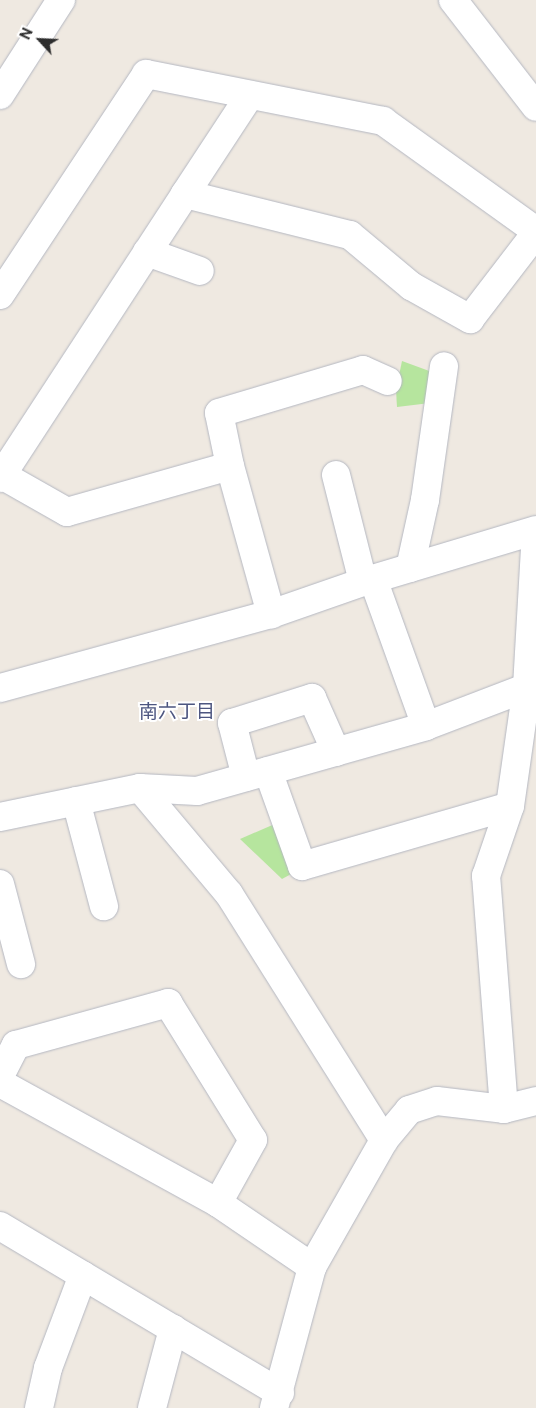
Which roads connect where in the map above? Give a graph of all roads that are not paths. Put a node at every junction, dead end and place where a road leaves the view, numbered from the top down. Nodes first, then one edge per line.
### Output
1 (61, 0) edge
2 (453, 0) edge
3 (0, 95) edge
4 (250, 95) junction
5 (536, 106) edge
6 (185, 194) junction
7 (536, 232) edge
8 (147, 252) junction
9 (200, 271) dead end
10 (0, 295) edge
11 (444, 366) dead end
12 (388, 380) dead end
13 (230, 466) junction
14 (336, 475) dead end
15 (1, 476) edge
16 (536, 531) edge
17 (410, 568) junction
18 (368, 580) junction
19 (271, 614) junction
20 (532, 686) edge
21 (0, 688) edge
22 (426, 726) junction
23 (336, 752) junction
24 (257, 774) junction
25 (140, 788) junction
26 (76, 801) junction
27 (510, 806) junction
28 (0, 817) edge
29 (0, 884) edge
30 (104, 906) dead end
31 (21, 964) dead end
32 (0, 1076) edge
33 (0, 1083) edge
34 (536, 1102) edge
35 (504, 1109) junction
36 (384, 1140) junction
37 (218, 1203) junction
38 (0, 1226) edge
39 (312, 1267) junction
40 (82, 1275) junction
41 (173, 1329) junction
42 (277, 1400) edge
43 (39, 1408) edge
44 (152, 1408) edge

1 - 3 street
2 - 5 street
4 - 6 street
4 - 7 street
4 - 10 street
6 - 7 street
6 - 8 street
8 - 9 street
8 - 15 street
11 - 17 street
12 - 13 street
13 - 15 street
13 - 19 street
14 - 18 street
16 - 17 street
16 - 20 street
17 - 18 street
18 - 19 street
18 - 22 street
19 - 21 street
20 - 22 street
20 - 27 street
22 - 23 street
23 - 24 street
23 - 24 street
24 - 25 street
24 - 27 street
25 - 26 street
25 - 36 street
26 - 28 street
26 - 30 street
27 - 35 street
29 - 31 street
32 - 37 street
33 - 37 street
34 - 35 street
35 - 36 street
36 - 39 street
37 - 39 street
38 - 40 street
39 - 42 street
40 - 41 street
40 - 43 street
41 - 42 street
41 - 44 street

